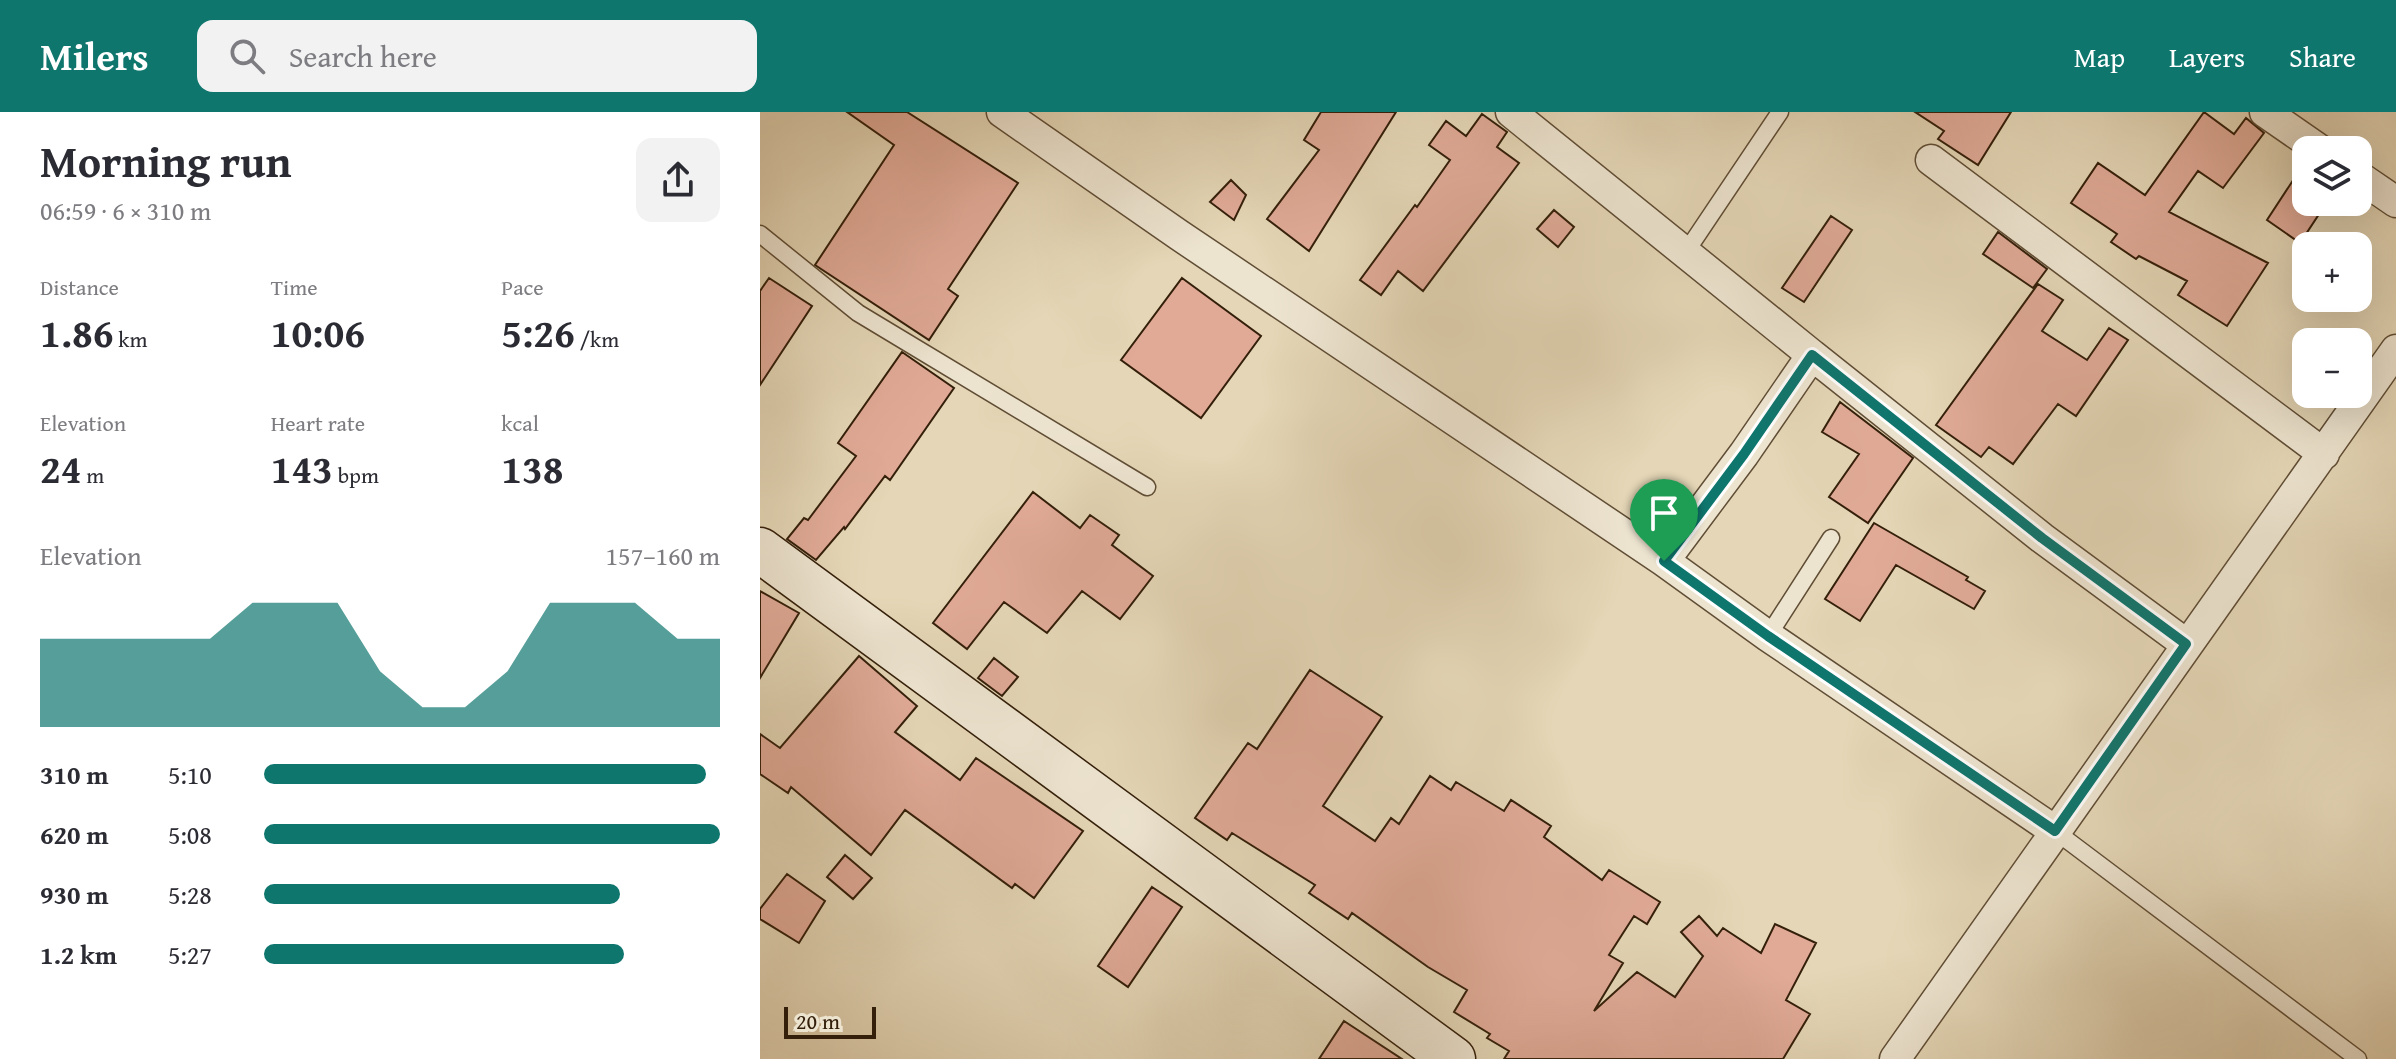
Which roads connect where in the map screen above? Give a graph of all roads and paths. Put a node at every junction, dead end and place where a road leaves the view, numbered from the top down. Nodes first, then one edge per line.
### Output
1 (1002, 112) edge
2 (1511, 112) edge
3 (1780, 112) edge
4 (2265, 112) edge
5 (2300, 136) edge
6 (1931, 160) dead end
7 (2372, 186) edge
8 (2396, 202) edge
9 (760, 234) edge
10 (1686, 252) junction
11 (2396, 350) edge
12 (1812, 355) junction
13 (2324, 454) junction
14 (1147, 487) dead end
15 (1831, 538) dead end
16 (760, 550) edge
17 (1664, 561) junction
18 (1768, 636) junction
19 (2186, 644) junction
20 (2055, 831) junction
21 (1453, 1059) edge
22 (1895, 1059) edge
23 (2358, 1059) edge

1 - 17 street
2 - 10 street
3 - 10 lane
4 - 5 street
6 - 13 street
7 - 8 street
9 - 14 lane
10 - 12 street
11 - 13 street
12 - 17 street
12 - 19 street
13 - 19 street
15 - 18 lane
16 - 21 street
17 - 18 street
18 - 20 street
19 - 20 street
20 - 22 street
20 - 23 lane

